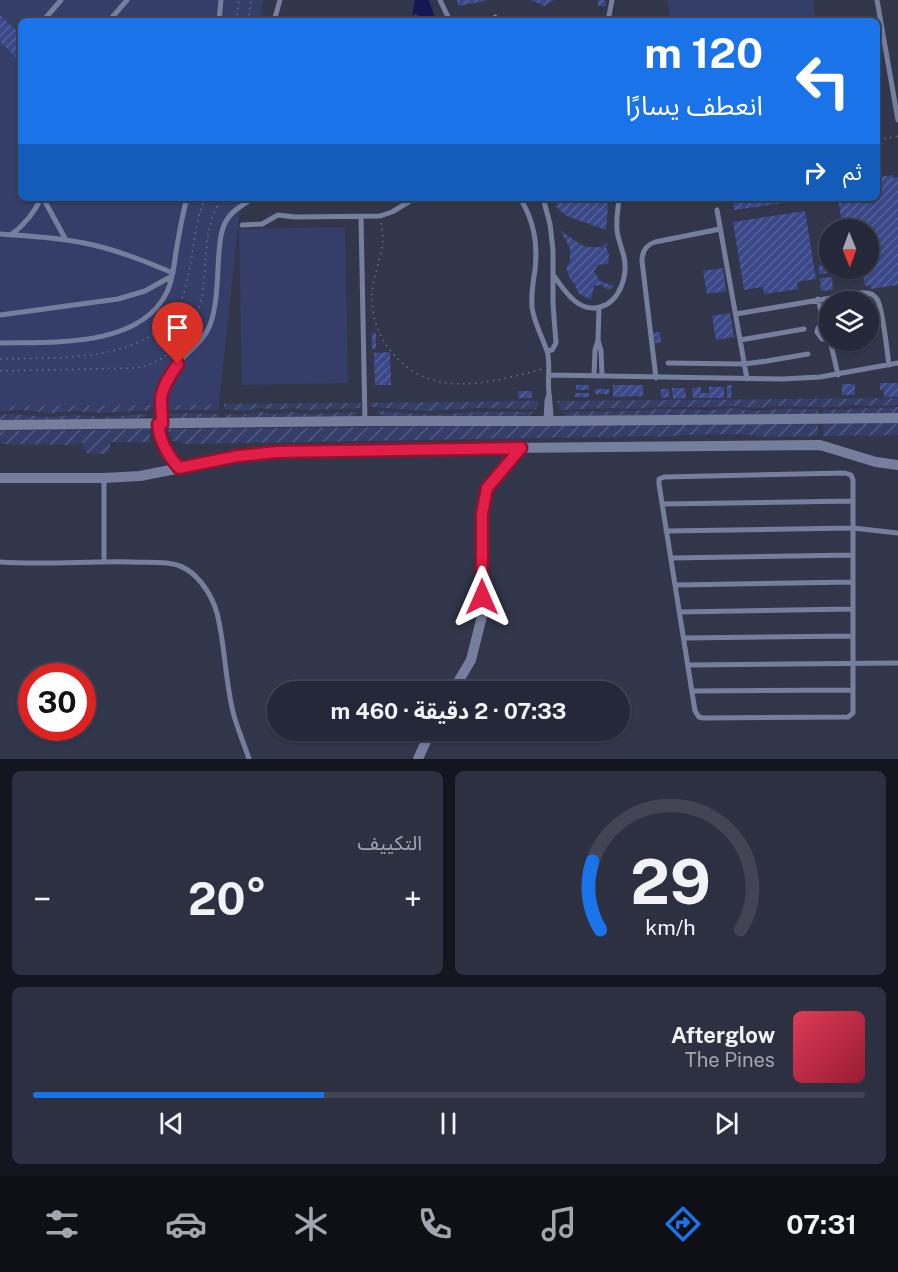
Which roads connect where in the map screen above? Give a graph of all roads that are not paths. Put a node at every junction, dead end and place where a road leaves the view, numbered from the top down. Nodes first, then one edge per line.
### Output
1 (61, 0) edge
2 (126, 0) edge
3 (221, 0) edge
4 (280, 0) edge
5 (440, 0) edge
6 (612, 0) edge
7 (877, 0) edge
8 (46, 18) edge
9 (111, 18) edge
10 (219, 18) edge
11 (275, 18) edge
12 (449, 18) edge
13 (609, 18) edge
14 (898, 120) edge
15 (40, 201) edge
16 (44, 201) edge
17 (186, 201) edge
18 (248, 201) edge
19 (410, 201) edge
20 (522, 201) edge
21 (544, 201) edge
22 (620, 201) edge
23 (717, 210) dead end
24 (362, 217) junction
25 (242, 225) dead end
26 (720, 230) junction
27 (0, 234) edge
28 (10, 235) junction
29 (66, 240) junction
30 (173, 274) junction
31 (554, 276) junction
32 (818, 299) joint
33 (599, 308) junction
34 (736, 314) junction
35 (0, 315) edge
36 (804, 329) dead end
37 (598, 340) junction
38 (740, 340) junction
39 (0, 343) edge
40 (547, 351) junction
41 (833, 351) edge
42 (808, 354) dead end
43 (668, 363) dead end
44 (898, 363) edge
45 (744, 364) junction
46 (889, 365) junction
47 (549, 375) junction
48 (838, 375) junction
49 (594, 376) junction
50 (602, 376) junction
51 (656, 378) junction
52 (747, 380) junction
53 (898, 418) edge
54 (365, 421) junction
55 (549, 421) junction
56 (160, 424) junction
57 (0, 425) edge
58 (521, 448) junction
59 (898, 465) edge
60 (179, 468) junction
61 (0, 478) edge
62 (104, 478) junction
63 (853, 501) junction
64 (662, 504) junction
65 (853, 528) junction
66 (666, 531) junction
67 (898, 533) edge
68 (853, 555) junction
69 (670, 558) junction
70 (104, 561) junction
71 (0, 562) edge
72 (853, 582) junction
73 (675, 585) junction
74 (853, 609) junction
75 (679, 612) junction
76 (853, 636) junction
77 (684, 638) junction
78 (898, 663) edge
79 (854, 664) junction
80 (688, 666) junction
81 (459, 681) edge
82 (854, 690) junction
83 (692, 691) junction
84 (425, 741) edge
85 (249, 759) edge
86 (418, 759) edge

1 - 8 lane
2 - 9 lane
3 - 10 lane
4 - 11 lane
5 - 12 lane
6 - 13 lane
7 - 14 lane
15 - 28 lane
16 - 29 lane
17 - 30 lane
18 - 56 lane
19 - 24 lane
20 - 40 lane
21 - 31 lane
22 - 33 lane
23 - 26 lane
24 - 25 lane
24 - 54 lane
26 - 34 lane
26 - 51 lane
27 - 28 lane
28 - 29 lane
29 - 30 lane
30 - 35 lane
30 - 39 lane
31 - 33 lane
31 - 40 lane
32 - 34 lane
32 - 46 lane
33 - 37 lane
34 - 38 lane
36 - 38 lane
37 - 49 lane
37 - 50 lane
38 - 45 lane
40 - 47 lane
41 - 48 lane
42 - 45 lane
43 - 45 lane
44 - 46 lane
45 - 52 lane
46 - 48 lane
47 - 49 lane
47 - 55 lane
48 - 52 lane
49 - 50 lane
50 - 51 lane
51 - 52 lane
53 - 55 street
54 - 55 street
54 - 56 street
56 - 57 street
56 - 60 lane
58 - 59 street
58 - 60 street
58 - 81 street
60 - 62 street
61 - 62 street
62 - 70 lane
63 - 64 lane
63 - 64 lane
63 - 65 lane
64 - 66 lane
65 - 66 lane
65 - 67 lane
65 - 68 lane
66 - 69 lane
68 - 69 lane
68 - 72 lane
69 - 73 lane
70 - 71 lane
70 - 85 lane
72 - 73 lane
72 - 74 lane
73 - 75 lane
74 - 75 lane
74 - 76 lane
75 - 77 lane
76 - 77 lane
76 - 79 lane
77 - 80 lane
78 - 79 lane
79 - 80 lane
79 - 82 lane
80 - 83 lane
82 - 83 lane
82 - 83 lane
84 - 86 street

